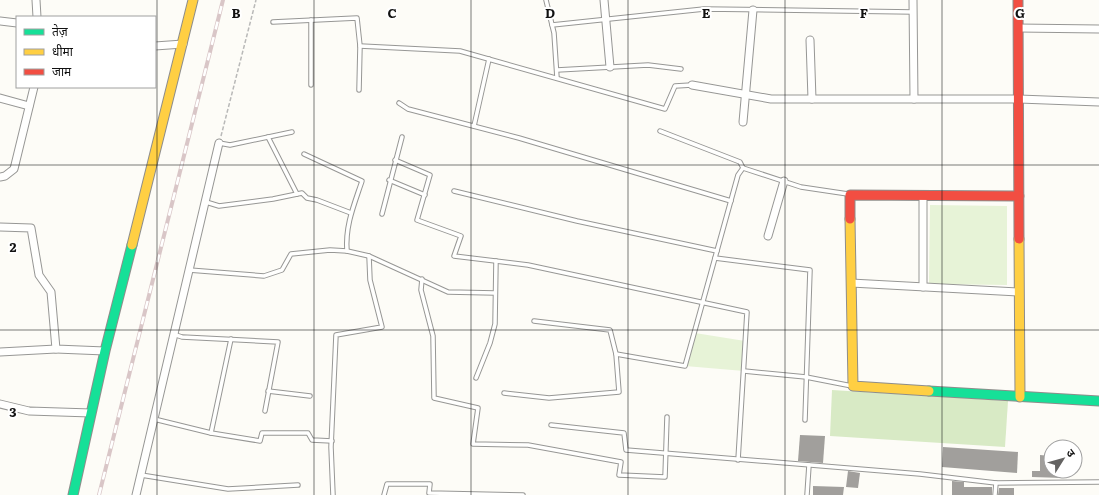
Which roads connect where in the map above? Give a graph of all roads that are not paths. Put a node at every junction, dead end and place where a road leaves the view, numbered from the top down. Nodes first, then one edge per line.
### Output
1 (36, 0) edge
2 (193, 0) edge
3 (546, 0) edge
4 (604, 0) edge
5 (913, 0) edge
6 (1018, 0) edge
7 (753, 10) junction
8 (913, 12) junction
9 (37, 16) edge
10 (605, 19) junction
11 (311, 20) junction
12 (0, 21) edge
13 (273, 22) dead end
14 (16, 23) edge
15 (552, 25) junction
16 (1018, 28) junction
17 (1099, 29) edge
18 (810, 40) dead end
19 (183, 44) junction
20 (156, 46) edge
21 (360, 46) junction
22 (489, 59) junction
23 (610, 67) junction
24 (681, 69) dead end
25 (557, 70) junction
26 (557, 78) junction
27 (311, 85) dead end
28 (692, 85) joint
29 (34, 88) edge
30 (359, 90) dead end
31 (746, 95) junction
32 (0, 98) edge
33 (812, 99) junction
34 (914, 99) junction
35 (1019, 99) junction
36 (1099, 102) edge
37 (399, 103) dead end
38 (29, 106) junction
39 (743, 122) dead end
40 (474, 126) junction
41 (660, 130) dead end
42 (292, 132) dead end
43 (268, 137) junction
44 (402, 137) dead end
45 (219, 143) joint
46 (304, 154) dead end
47 (395, 160) junction
48 (743, 168) junction
49 (0, 176) edge
50 (390, 180) junction
51 (784, 181) junction
52 (454, 191) dead end
53 (297, 194) junction
54 (425, 195) junction
55 (850, 195) junction
56 (923, 196) junction
57 (1019, 196) junction
58 (204, 201) junction
59 (731, 201) junction
60 (351, 213) junction
61 (382, 214) dead end
62 (0, 227) edge
63 (768, 236) dead end
64 (347, 251) junction
65 (717, 251) junction
66 (369, 256) junction
67 (715, 258) junction
68 (496, 261) junction
69 (187, 270) junction
70 (422, 279) junction
71 (852, 283) junction
72 (923, 287) junction
73 (1019, 292) junction
74 (495, 293) junction
75 (703, 302) junction
76 (534, 321) dead end
77 (173, 334) junction
78 (231, 340) junction
79 (56, 349) junction
80 (105, 350) junction
81 (0, 352) edge
82 (616, 354) junction
83 (744, 371) junction
84 (806, 377) junction
85 (476, 378) dead end
86 (853, 386) junction
87 (268, 391) junction
88 (504, 393) dead end
89 (310, 396) dead end
90 (1020, 397) junction
91 (1099, 401) edge
92 (0, 404) edge
93 (265, 411) dead end
94 (91, 413) junction
95 (667, 417) dead end
96 (154, 419) junction
97 (805, 420) dead end
98 (551, 425) dead end
99 (211, 433) junction
100 (332, 441) junction
101 (665, 454) junction
102 (738, 460) junction
103 (809, 465) junction
104 (141, 475) junction
105 (1099, 482) edge
106 (996, 483) junction
107 (298, 485) dead end
108 (228, 489) junction
109 (73, 495) edge
110 (136, 495) edge
111 (229, 495) edge
112 (333, 495) edge
113 (384, 495) edge
114 (523, 495) edge
115 (807, 495) edge
116 (995, 495) edge

1 - 9 street
2 - 19 street
3 - 15 lane
4 - 10 street
5 - 8 street
6 - 16 street
7 - 8 lane
7 - 10 lane
7 - 31 street
8 - 34 street
10 - 15 lane
10 - 23 street
11 - 13 lane
11 - 21 lane
11 - 27 lane
12 - 14 street
15 - 25 lane
16 - 17 street
16 - 35 street
18 - 33 street
19 - 20 street
19 - 80 street
21 - 22 lane
21 - 30 lane
22 - 26 lane
22 - 40 lane
23 - 24 lane
23 - 25 lane
25 - 26 lane
26 - 28 lane
28 - 31 street
29 - 38 street
31 - 33 street
31 - 39 street
32 - 38 street
33 - 34 street
34 - 35 street
35 - 36 street
35 - 57 street
37 - 40 lane
38 - 49 street
40 - 59 lane
41 - 48 lane
42 - 43 lane
43 - 45 lane
43 - 53 lane
44 - 47 lane
45 - 58 street
46 - 60 lane
47 - 50 lane
47 - 54 lane
48 - 51 lane
48 - 59 lane
50 - 54 lane
50 - 61 lane
51 - 55 lane
51 - 63 street
52 - 65 lane
53 - 58 lane
53 - 60 lane
54 - 68 lane
55 - 56 street
55 - 71 street
56 - 57 street
56 - 72 street
57 - 73 street
58 - 69 street
59 - 65 lane
60 - 64 lane
62 - 79 street
64 - 66 lane
64 - 69 lane
65 - 67 lane
66 - 70 lane
66 - 100 lane
67 - 75 lane
67 - 84 lane
68 - 74 lane
68 - 75 lane
69 - 77 street
70 - 74 lane
70 - 101 lane
71 - 72 street
71 - 86 street
72 - 73 street
73 - 90 street
74 - 85 lane
75 - 82 lane
75 - 83 lane
76 - 82 lane
77 - 78 lane
77 - 96 street
78 - 87 lane
78 - 99 lane
79 - 80 street
79 - 81 street
80 - 94 street
82 - 88 lane
83 - 84 lane
83 - 102 lane
84 - 86 lane
84 - 97 lane
86 - 90 street
87 - 89 lane
87 - 93 lane
90 - 91 street
92 - 94 street
94 - 109 street
95 - 101 lane
96 - 99 lane
96 - 104 street
98 - 101 lane
99 - 100 lane
100 - 112 lane
101 - 102 lane
102 - 103 lane
103 - 106 lane
103 - 115 lane
104 - 108 lane
104 - 110 street
105 - 106 lane
106 - 116 lane
107 - 108 lane
108 - 111 lane
113 - 114 lane

